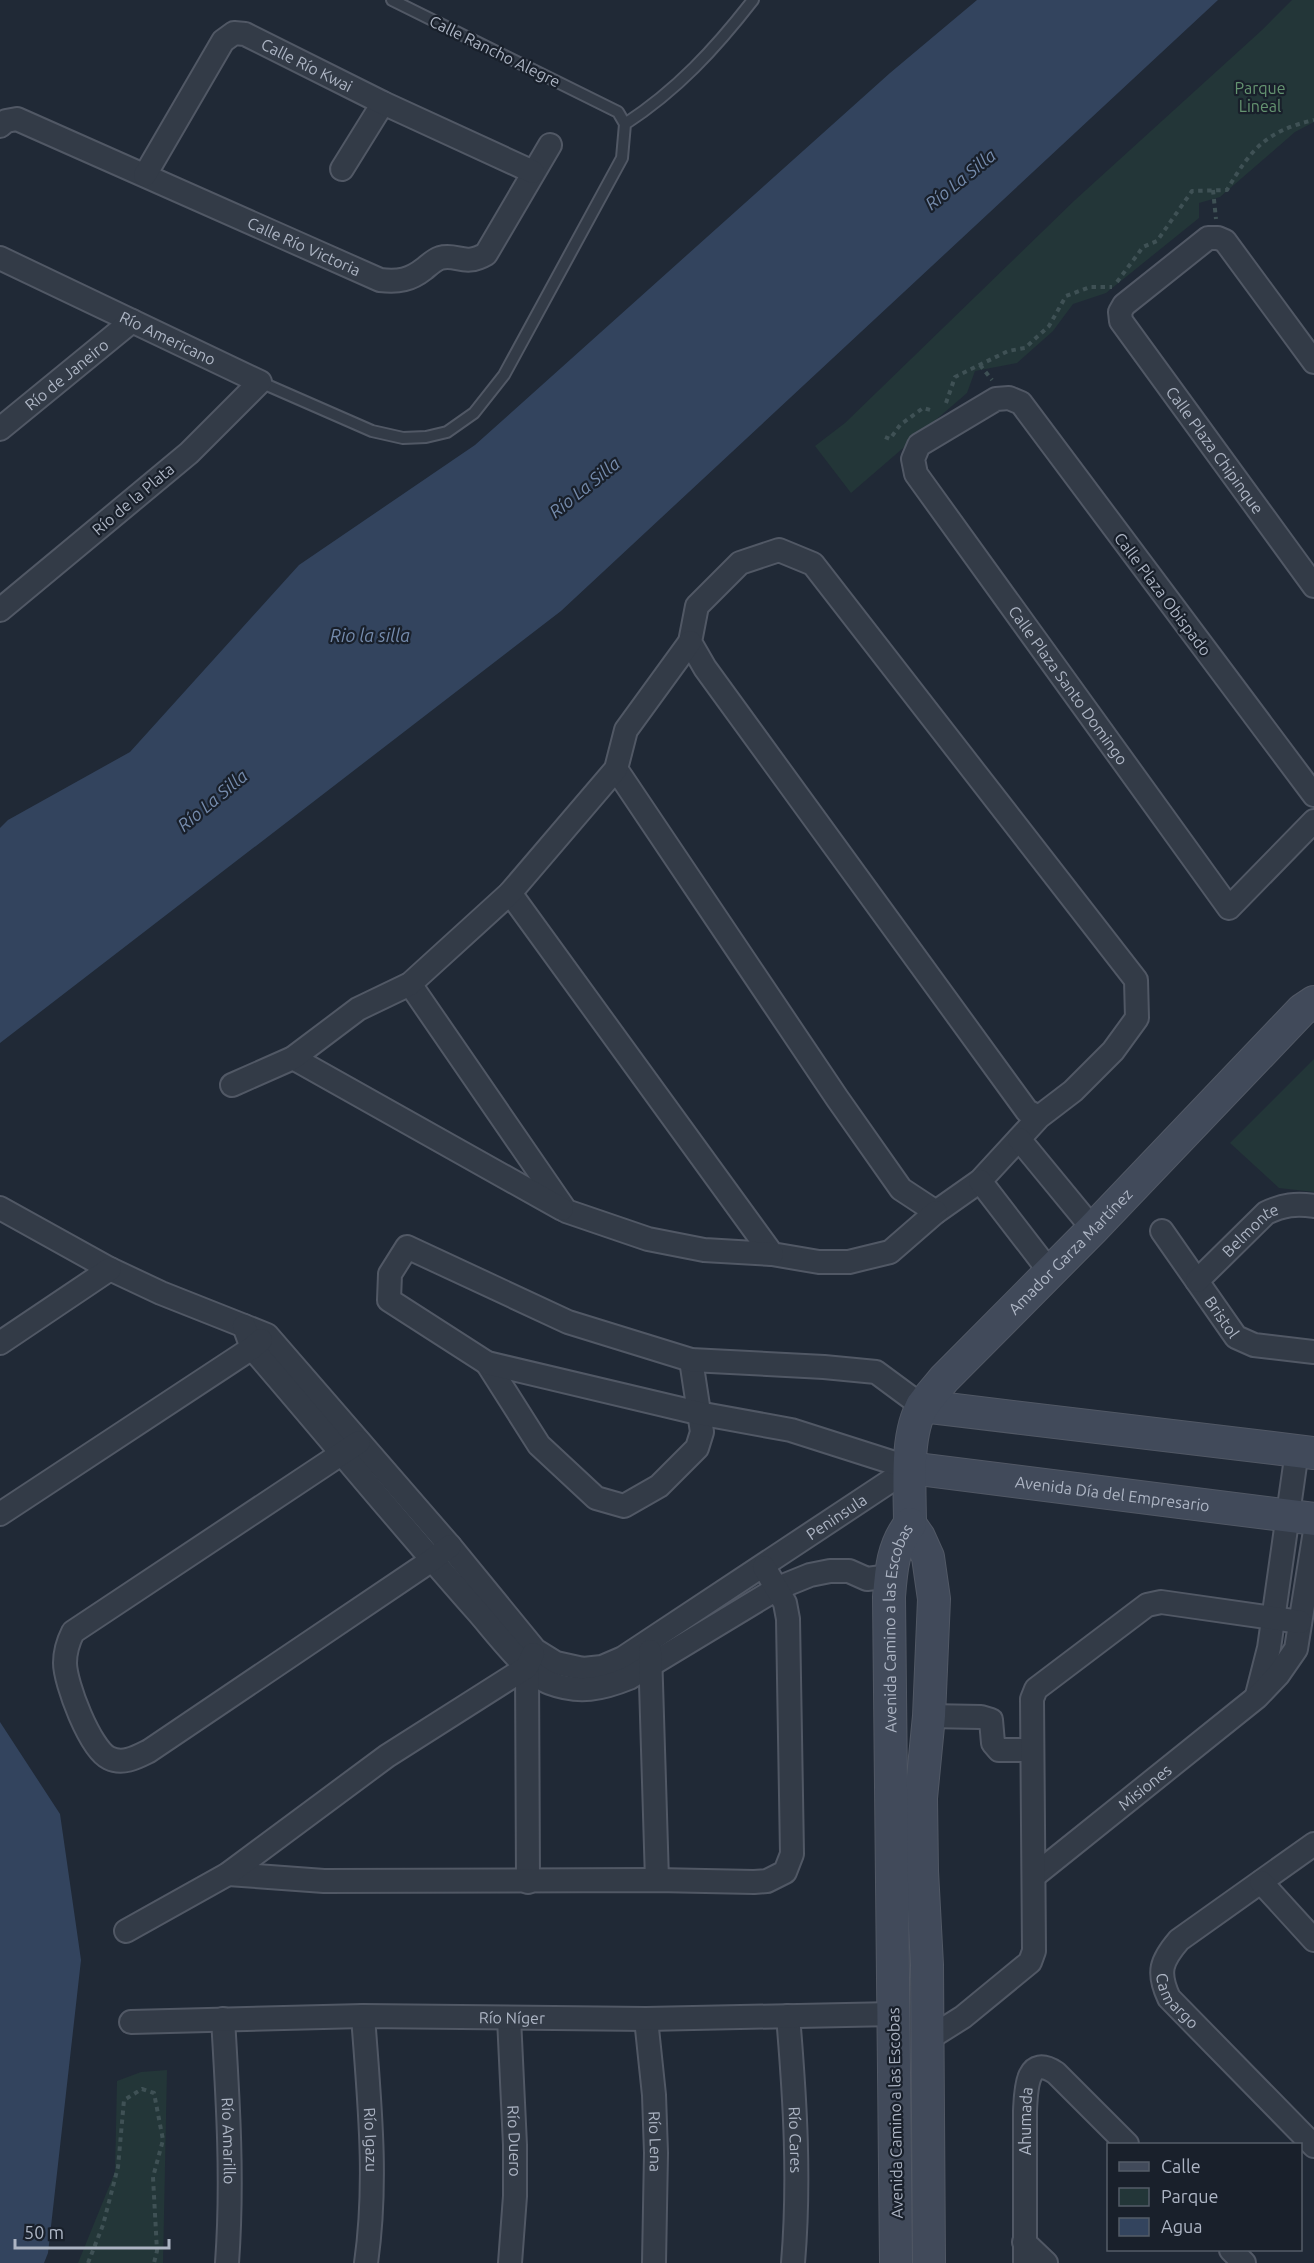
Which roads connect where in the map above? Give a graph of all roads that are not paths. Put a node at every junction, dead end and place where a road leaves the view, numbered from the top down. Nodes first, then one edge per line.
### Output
1 (392, 0) edge
2 (753, 0) edge
3 (383, 103) junction
4 (3, 124) edge
5 (625, 124) junction
6 (550, 145) dead end
7 (342, 169) dead end
8 (533, 172) junction
9 (145, 176) junction
10 (0, 258) edge
11 (132, 321) junction
12 (1314, 362) edge
13 (260, 382) junction
14 (0, 429) edge
15 (913, 459) joint
16 (1314, 586) edge
17 (0, 610) edge
18 (690, 642) junction
19 (616, 769) junction
20 (1314, 795) edge
21 (1314, 821) edge
22 (510, 893) junction
23 (410, 984) junction
24 (1310, 999) edge
25 (293, 1058) junction
26 (232, 1085) dead end
27 (1039, 1117) junction
28 (1019, 1139) junction
29 (980, 1180) junction
30 (1314, 1206) edge
31 (0, 1208) edge
32 (566, 1211) junction
33 (936, 1212) junction
34 (1093, 1229) junction
35 (1162, 1231) dead end
36 (772, 1254) junction
37 (110, 1269) junction
38 (1050, 1272) junction
39 (1197, 1281) junction
40 (259, 1342) junction
41 (0, 1343) edge
42 (1314, 1352) edge
43 (691, 1360) junction
44 (487, 1364) junction
45 (922, 1406) junction
46 (698, 1413) junction
47 (351, 1448) junction
48 (1306, 1452) edge
49 (910, 1468) junction
50 (0, 1514) edge
51 (1301, 1518) edge
52 (910, 1524) junction
53 (1314, 1537) edge
54 (450, 1546) junction
55 (432, 1560) junction
56 (764, 1567) junction
57 (890, 1576) junction
58 (778, 1588) junction
59 (1273, 1618) junction
60 (1300, 1622) junction
61 (649, 1641) junction
62 (531, 1659) junction
63 (651, 1664) junction
64 (1257, 1697) junction
65 (929, 1716) junction
66 (1032, 1750) junction
67 (1314, 1844) edge
68 (228, 1874) junction
69 (1034, 1876) junction
70 (657, 1880) junction
71 (528, 1881) junction
72 (1261, 1882) junction
73 (126, 1930) dead end
74 (1314, 1940) edge
75 (894, 2014) junction
76 (363, 2016) junction
77 (789, 2016) junction
78 (509, 2018) junction
79 (223, 2019) junction
80 (646, 2019) junction
81 (131, 2022) dead end
82 (928, 2039) junction
83 (1124, 2143) edge
84 (1314, 2146) edge
85 (929, 2231) junction
86 (897, 2248) edge
87 (1232, 2251) edge
88 (1025, 2253) edge
89 (227, 2263) edge
90 (366, 2263) edge
91 (510, 2263) edge
92 (654, 2263) edge
93 (793, 2263) edge
94 (929, 2263) edge
95 (1046, 2263) edge
96 (1244, 2263) edge

1 - 5 lane, Calle Rancho Alegre
2 - 5 lane
3 - 7 street
3 - 8 street, Calle Río Kwai
3 - 9 street, Calle Río Kwai
4 - 9 street, Calle Río Victoria
5 - 13 lane, Río Americano
6 - 8 street, Calle Río Victoria
8 - 9 street, Calle Río Victoria
10 - 11 street, Río Americano
11 - 13 street, Río Americano
11 - 14 street, Río de Janeiro
12 - 16 street, Calle Plaza Chipinque
13 - 17 street, Río de la Plata
15 - 20 street, Calle Plaza Obispado
15 - 21 street, Calle Plaza Santo Domingo
18 - 19 street
18 - 27 street
18 - 27 street
19 - 22 street
19 - 33 street
22 - 23 street
22 - 36 street
23 - 25 street
23 - 32 street
24 - 34 street, Amador Garza Martínez
25 - 26 street
25 - 32 street
27 - 28 street
28 - 29 street
28 - 34 street
29 - 33 street
29 - 38 street
30 - 39 street, Belmonte
31 - 37 street
32 - 36 street
33 - 36 street
34 - 38 street, Amador Garza Martínez
35 - 39 street, Bristol
37 - 40 street
37 - 41 street
38 - 45 street, Amador Garza Martínez
39 - 42 street, Bristol
40 - 47 street
40 - 50 street
43 - 44 street
43 - 45 street
43 - 46 street
44 - 46 street
44 - 46 street
45 - 48 street
45 - 49 street, Amador Garza Martínez
46 - 49 street
47 - 54 street
47 - 55 street
47 - 55 street
48 - 51 street
49 - 51 street, Avenida Día del Empresario
49 - 52 street, Amador Garza Martínez
49 - 56 street, Peninsula
51 - 59 street
52 - 57 street, Avenida Camino a las Escobas
52 - 65 street, Avenida Camino a las Escobas
53 - 60 street, Misiones
54 - 55 street
54 - 62 street
55 - 62 street
56 - 58 street
56 - 61 street, Peninsula
57 - 58 street
57 - 75 street, Avenida Camino a las Escobas
58 - 63 street
58 - 70 street
59 - 60 street
59 - 64 street
59 - 66 street
60 - 64 street, Misiones
61 - 62 street, Peninsula
61 - 63 street
62 - 63 street
62 - 68 street
62 - 71 street
63 - 70 street
64 - 69 street, Misiones
65 - 66 street
65 - 82 street, Avenida Camino a las Escobas
66 - 69 street
67 - 72 street, Camargo
68 - 71 street
68 - 73 street
69 - 82 street
70 - 71 street
72 - 74 street
72 - 84 street, Camargo
75 - 77 street, Río Níger
75 - 86 street, Avenida Camino a las Escobas
76 - 78 street, Río Níger
76 - 79 street, Río Níger
76 - 90 street, Río Igazu
77 - 80 street, Río Níger
77 - 93 street, Río Cares
78 - 80 street, Río Níger
78 - 91 street, Río Duero
79 - 81 street, Río Níger
79 - 89 street, Río Amarillo
80 - 92 street, Río Lena
82 - 85 street, Avenida Camino a las Escobas
83 - 88 street, Ahumada
85 - 86 street
85 - 94 street, Avenida Camino a las Escobas
87 - 96 street
88 - 95 street

